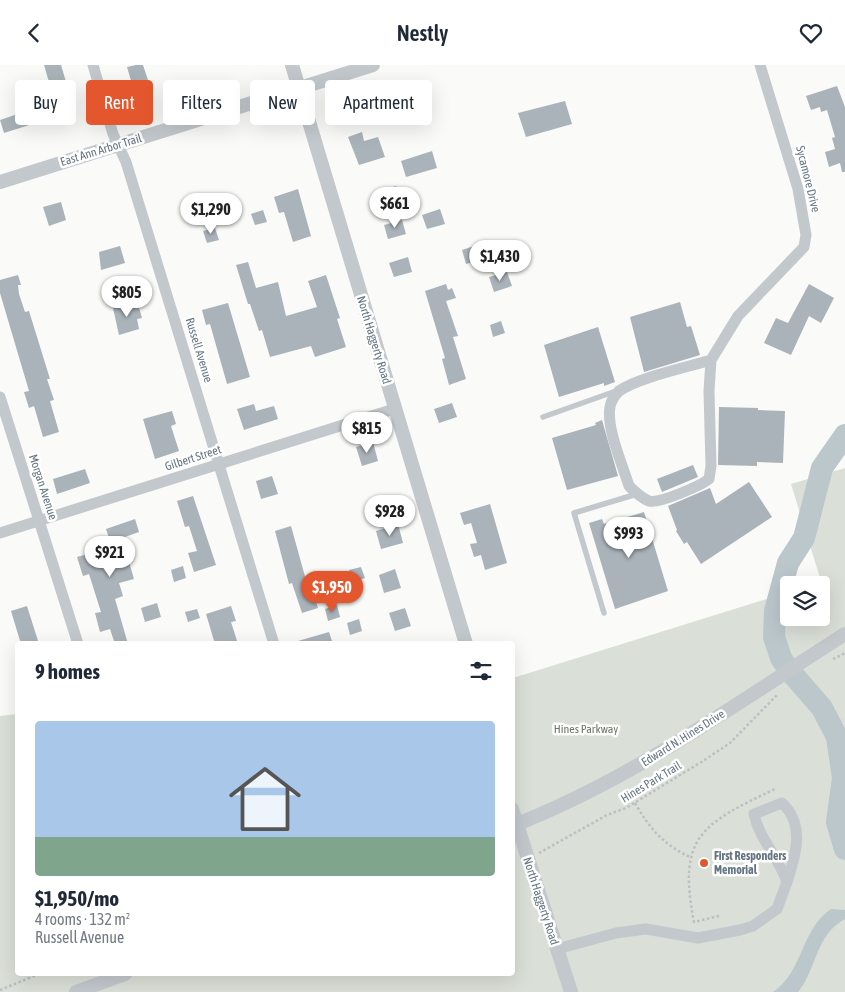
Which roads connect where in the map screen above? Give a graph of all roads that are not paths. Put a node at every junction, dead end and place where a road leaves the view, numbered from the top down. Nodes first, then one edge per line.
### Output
1 (93, 65) edge
2 (292, 65) edge
3 (373, 65) edge
4 (760, 65) edge
5 (296, 80) edge
6 (315, 84) edge
7 (250, 104) edge
8 (309, 125) edge
9 (118, 145) junction
10 (0, 182) edge
11 (711, 360) junction
12 (621, 390) junction
13 (0, 397) edge
14 (394, 409) junction
15 (543, 417) dead end
16 (220, 464) junction
17 (637, 494) junction
18 (40, 521) junction
19 (0, 533) edge
20 (604, 613) dead end
21 (845, 634) edge
22 (77, 641) edge
23 (273, 641) edge
24 (465, 641) edge
25 (515, 825) edge
26 (787, 883) junction
27 (557, 949) junction
28 (120, 976) edge
29 (76, 992) edge
30 (571, 992) edge

1 - 9 street, Russell Avenue
2 - 5 street, North Haggerty Road
3 - 6 street, East Ann Arbor Trail
4 - 11 street, Sycamore Drive
7 - 9 street, East Ann Arbor Trail
8 - 14 street, North Haggerty Road
9 - 10 street, East Ann Arbor Trail
9 - 16 street, Russell Avenue
11 - 12 street
11 - 17 street
12 - 15 lane
12 - 17 street
13 - 18 street, Morgan Avenue
14 - 16 street, Gilbert Street
14 - 24 street, North Haggerty Road
16 - 18 street, Gilbert Street
16 - 23 street, Russell Avenue
17 - 20 lane
18 - 19 street, Gilbert Street
18 - 22 street, Morgan Avenue
21 - 25 street, Edward N. Hines Drive
25 - 27 street, North Haggerty Road
26 - 26 street
26 - 27 street
27 - 30 street, North Haggerty Road
28 - 29 street

